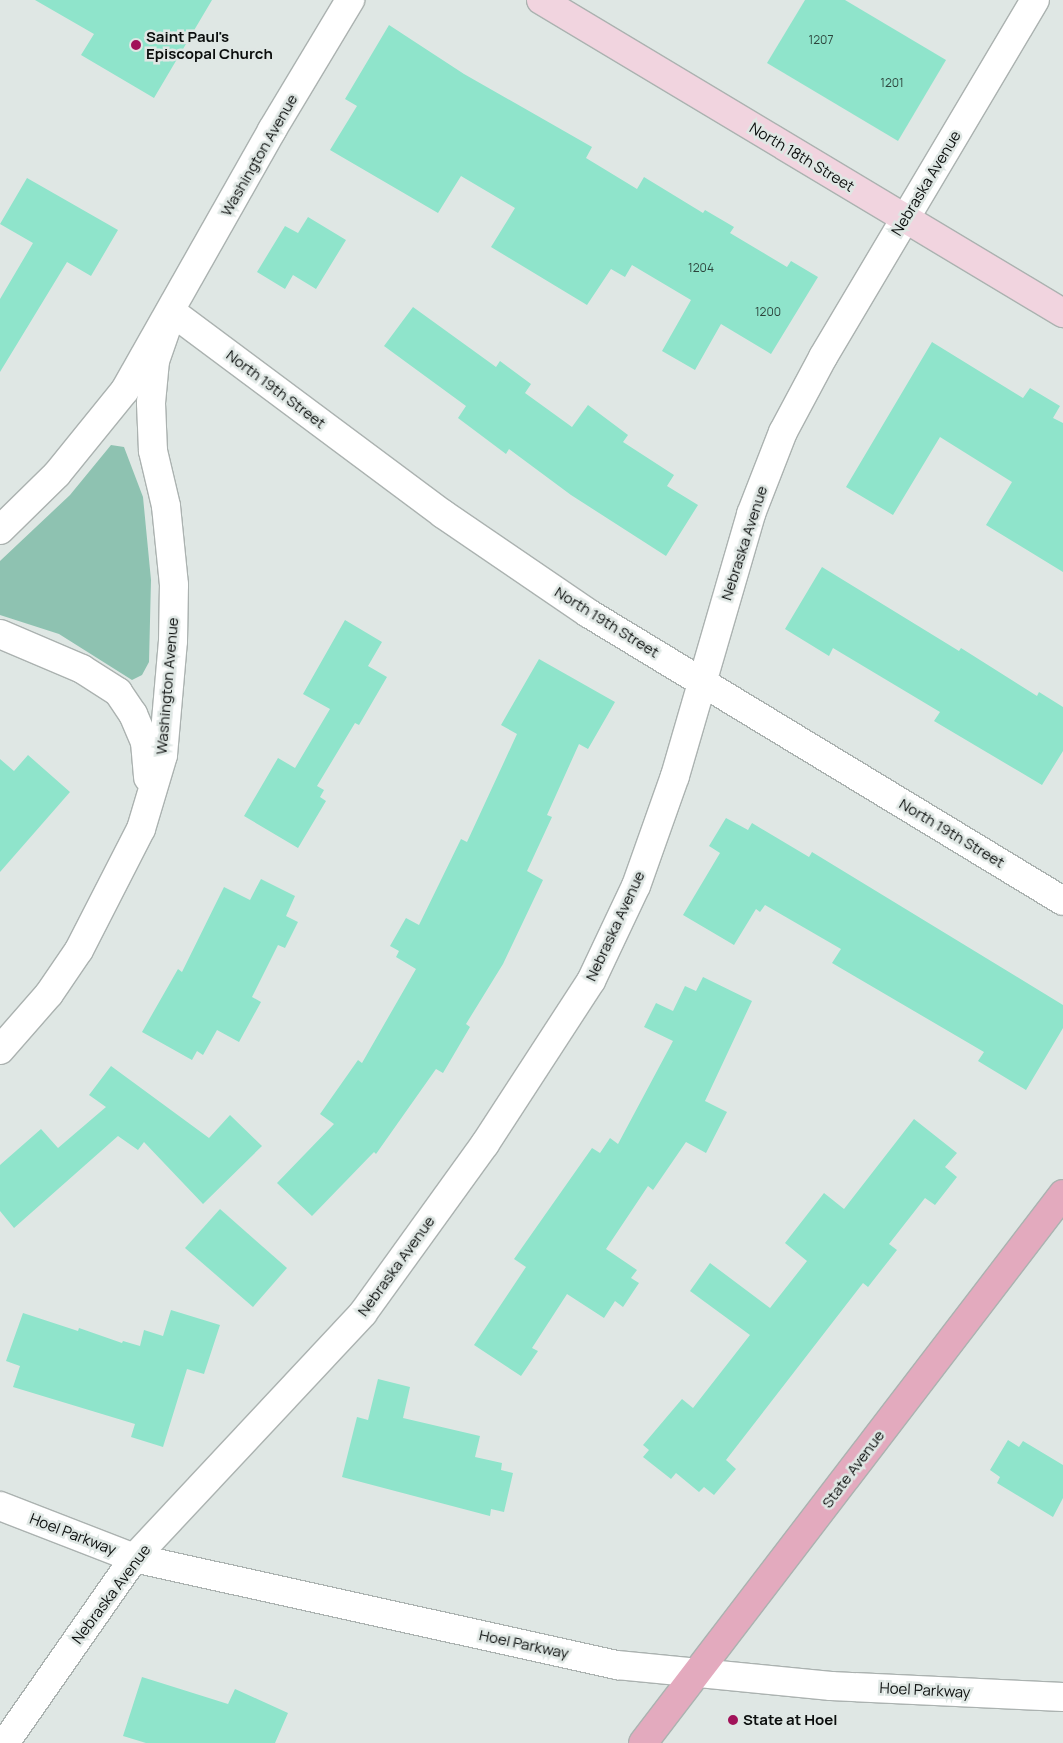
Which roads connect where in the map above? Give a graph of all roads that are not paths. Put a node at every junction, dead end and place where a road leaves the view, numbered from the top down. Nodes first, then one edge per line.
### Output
1 (350, 0) edge
2 (541, 0) edge
3 (1035, 0) edge
4 (905, 219) junction
5 (172, 312) junction
6 (1063, 313) edge
7 (0, 530) edge
8 (0, 634) edge
9 (702, 680) junction
10 (141, 829) junction
11 (1063, 901) edge
12 (0, 1050) edge
13 (1063, 1194) edge
14 (0, 1506) edge
15 (134, 1558) junction
16 (697, 1672) junction
17 (1063, 1697) edge
18 (5, 1743) edge
19 (643, 1743) edge

1 - 5 street, Washington Avenue
2 - 4 main road, North 18th Street
3 - 4 street, Nebraska Avenue
4 - 6 main road, North 18th Street
4 - 9 street, Nebraska Avenue
5 - 7 street, Washington Avenue
5 - 9 street, North 19th Street
5 - 10 street, Washington Avenue
8 - 10 street
9 - 11 street, North 19th Street
9 - 15 street, Nebraska Avenue
10 - 12 street, Washington Avenue
13 - 16 main road, State Avenue
14 - 15 street, Hoel Parkway
15 - 16 street, Hoel Parkway
15 - 18 street, Nebraska Avenue
16 - 17 street, Hoel Parkway
16 - 19 main road, State Avenue

